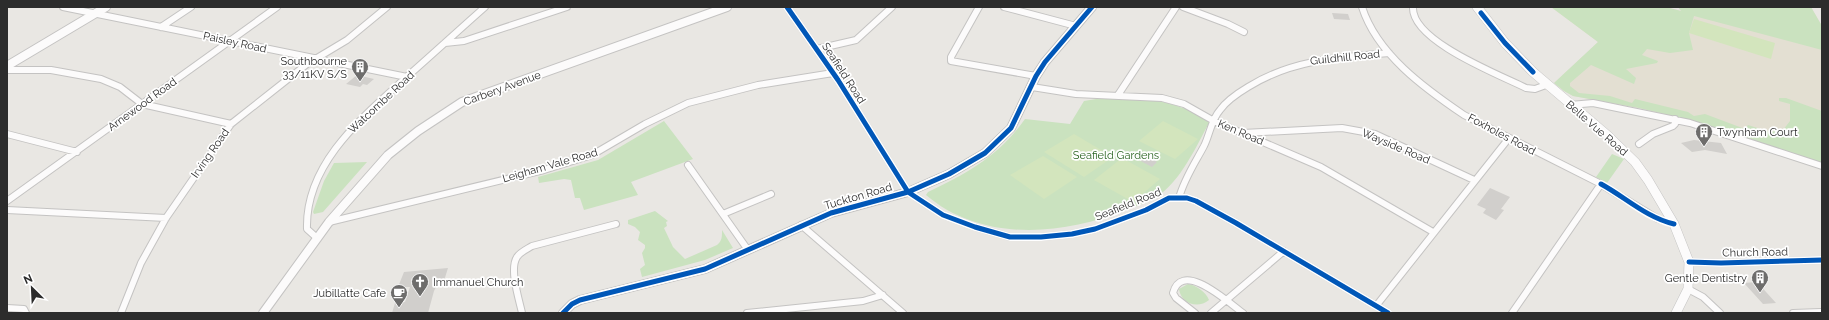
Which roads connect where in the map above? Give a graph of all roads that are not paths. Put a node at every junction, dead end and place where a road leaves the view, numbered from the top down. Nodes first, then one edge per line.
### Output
1 (63, 7) edge
2 (106, 7) edge
3 (191, 7) edge
4 (277, 7) edge
5 (387, 7) edge
6 (485, 7) edge
7 (567, 7) edge
8 (727, 7) edge
9 (787, 7) edge
10 (892, 7) edge
11 (979, 7) edge
12 (1004, 7) edge
13 (1092, 7) edge
14 (1176, 7) edge
15 (1183, 7) edge
16 (1362, 7) edge
17 (1414, 7) edge
18 (1477, 7) edge
19 (95, 13) junction
20 (1076, 26) junction
21 (161, 27) junction
22 (1244, 32) dead end
23 (230, 41) junction
24 (445, 43) junction
25 (817, 49) junction
26 (1389, 53) junction
27 (315, 59) junction
28 (7, 66) edge
29 (7, 70) edge
30 (833, 73) junction
31 (1036, 76) junction
32 (407, 77) junction
33 (1546, 85) junction
34 (1032, 87) junction
35 (1118, 95) junction
36 (142, 104) junction
37 (1570, 104) junction
38 (1675, 119) junction
39 (1214, 121) junction
40 (231, 124) junction
41 (1241, 133) junction
42 (7, 134) edge
43 (1509, 138) junction
44 (1639, 144) dead end
45 (77, 152) junction
46 (688, 165) dead end
47 (1822, 166) edge
48 (1474, 180) junction
49 (1601, 184) junction
50 (908, 192) junction
51 (771, 194) dead end
52 (1179, 198) junction
53 (7, 201) edge
54 (7, 210) edge
55 (723, 214) junction
56 (166, 218) junction
57 (329, 222) junction
58 (616, 224) dead end
59 (1674, 224) junction
60 (801, 225) junction
61 (1433, 232) junction
62 (318, 238) junction
63 (748, 250) junction
64 (1284, 251) junction
65 (1822, 260) edge
66 (1689, 262) junction
67 (1688, 289) junction
68 (883, 295) junction
69 (1226, 300) junction
70 (1376, 306) junction
71 (7, 308) edge
72 (1822, 312) edge
73 (26, 313) edge
74 (121, 313) edge
75 (263, 313) edge
76 (522, 313) edge
77 (563, 313) edge
78 (747, 313) edge
79 (903, 313) edge
80 (1195, 313) edge
81 (1211, 313) edge
82 (1243, 313) edge
83 (1388, 313) edge
84 (1512, 313) edge
85 (1676, 313) edge
86 (1720, 313) edge
87 (1793, 313) edge

1 - 19 street, Paisley Road
2 - 19 street
3 - 21 street
4 - 23 street, Arnewood Road
5 - 27 street, Irving Road
6 - 24 street, Watcombe Road
7 - 24 street
8 - 57 street, Carbery Avenue
9 - 25 street, Seafield Road
10 - 25 street
11 - 31 street
12 - 20 street
13 - 20 street, Tuckton Road
14 - 35 street
15 - 22 street
16 - 26 street, Foxholes Road
17 - 33 street
18 - 33 main road, Belle Vue Road
19 - 21 street, Paisley Road
19 - 28 street
20 - 31 street, Tuckton Road
21 - 23 street, Paisley Road
23 - 27 street, Paisley Road
23 - 36 street, Arnewood Road
24 - 32 street, Watcombe Road
25 - 30 street, Seafield Road
26 - 39 street, Guildhill Road
26 - 43 street, Foxholes Road
27 - 32 street, Paisley Road
27 - 40 street, Irving Road
29 - 36 street
30 - 50 street, Seafield Road
30 - 57 street, Leigham Vale Road
31 - 34 street, Tuckton Road
32 - 62 street, Watcombe Road
33 - 37 main road, Belle Vue Road
34 - 35 street, Ken Road
34 - 50 street, Tuckton Road
35 - 39 street, Ken Road
36 - 40 street
36 - 45 street, Arnewood Road
37 - 38 street
37 - 59 main road, Belle Vue Road
38 - 44 street
38 - 47 street
39 - 41 street, Ken Road
39 - 52 street, Guildhill Road
40 - 56 street, Irving Road
41 - 48 street, Wayside Road
41 - 61 street, Ken Road
42 - 45 street
43 - 48 street
43 - 49 street, Foxholes Road
45 - 53 street, Arnewood Road
46 - 55 street
48 - 61 street
49 - 59 street, Foxholes Road
49 - 84 street
50 - 52 street, Seafield Road
50 - 60 street, Tuckton Road
51 - 55 street
52 - 64 street, Seafield Road
54 - 56 street
55 - 63 street
56 - 74 street, Irving Road
57 - 62 street, Carbery Avenue
58 - 76 street
59 - 66 main road, Belle Vue Road
60 - 63 street, Tuckton Road
60 - 68 street
61 - 70 street
62 - 75 street, Carbery Avenue
63 - 77 street, Tuckton Road
64 - 69 street
64 - 70 street, Seafield Road
65 - 66 street, Church Road
66 - 67 main road, Belle Vue Road
67 - 85 main road, Belle Vue Road
67 - 86 street
68 - 78 street
68 - 79 street
69 - 80 street
69 - 81 street
69 - 82 street
70 - 83 street, Seafield Road
71 - 73 street
72 - 87 street

